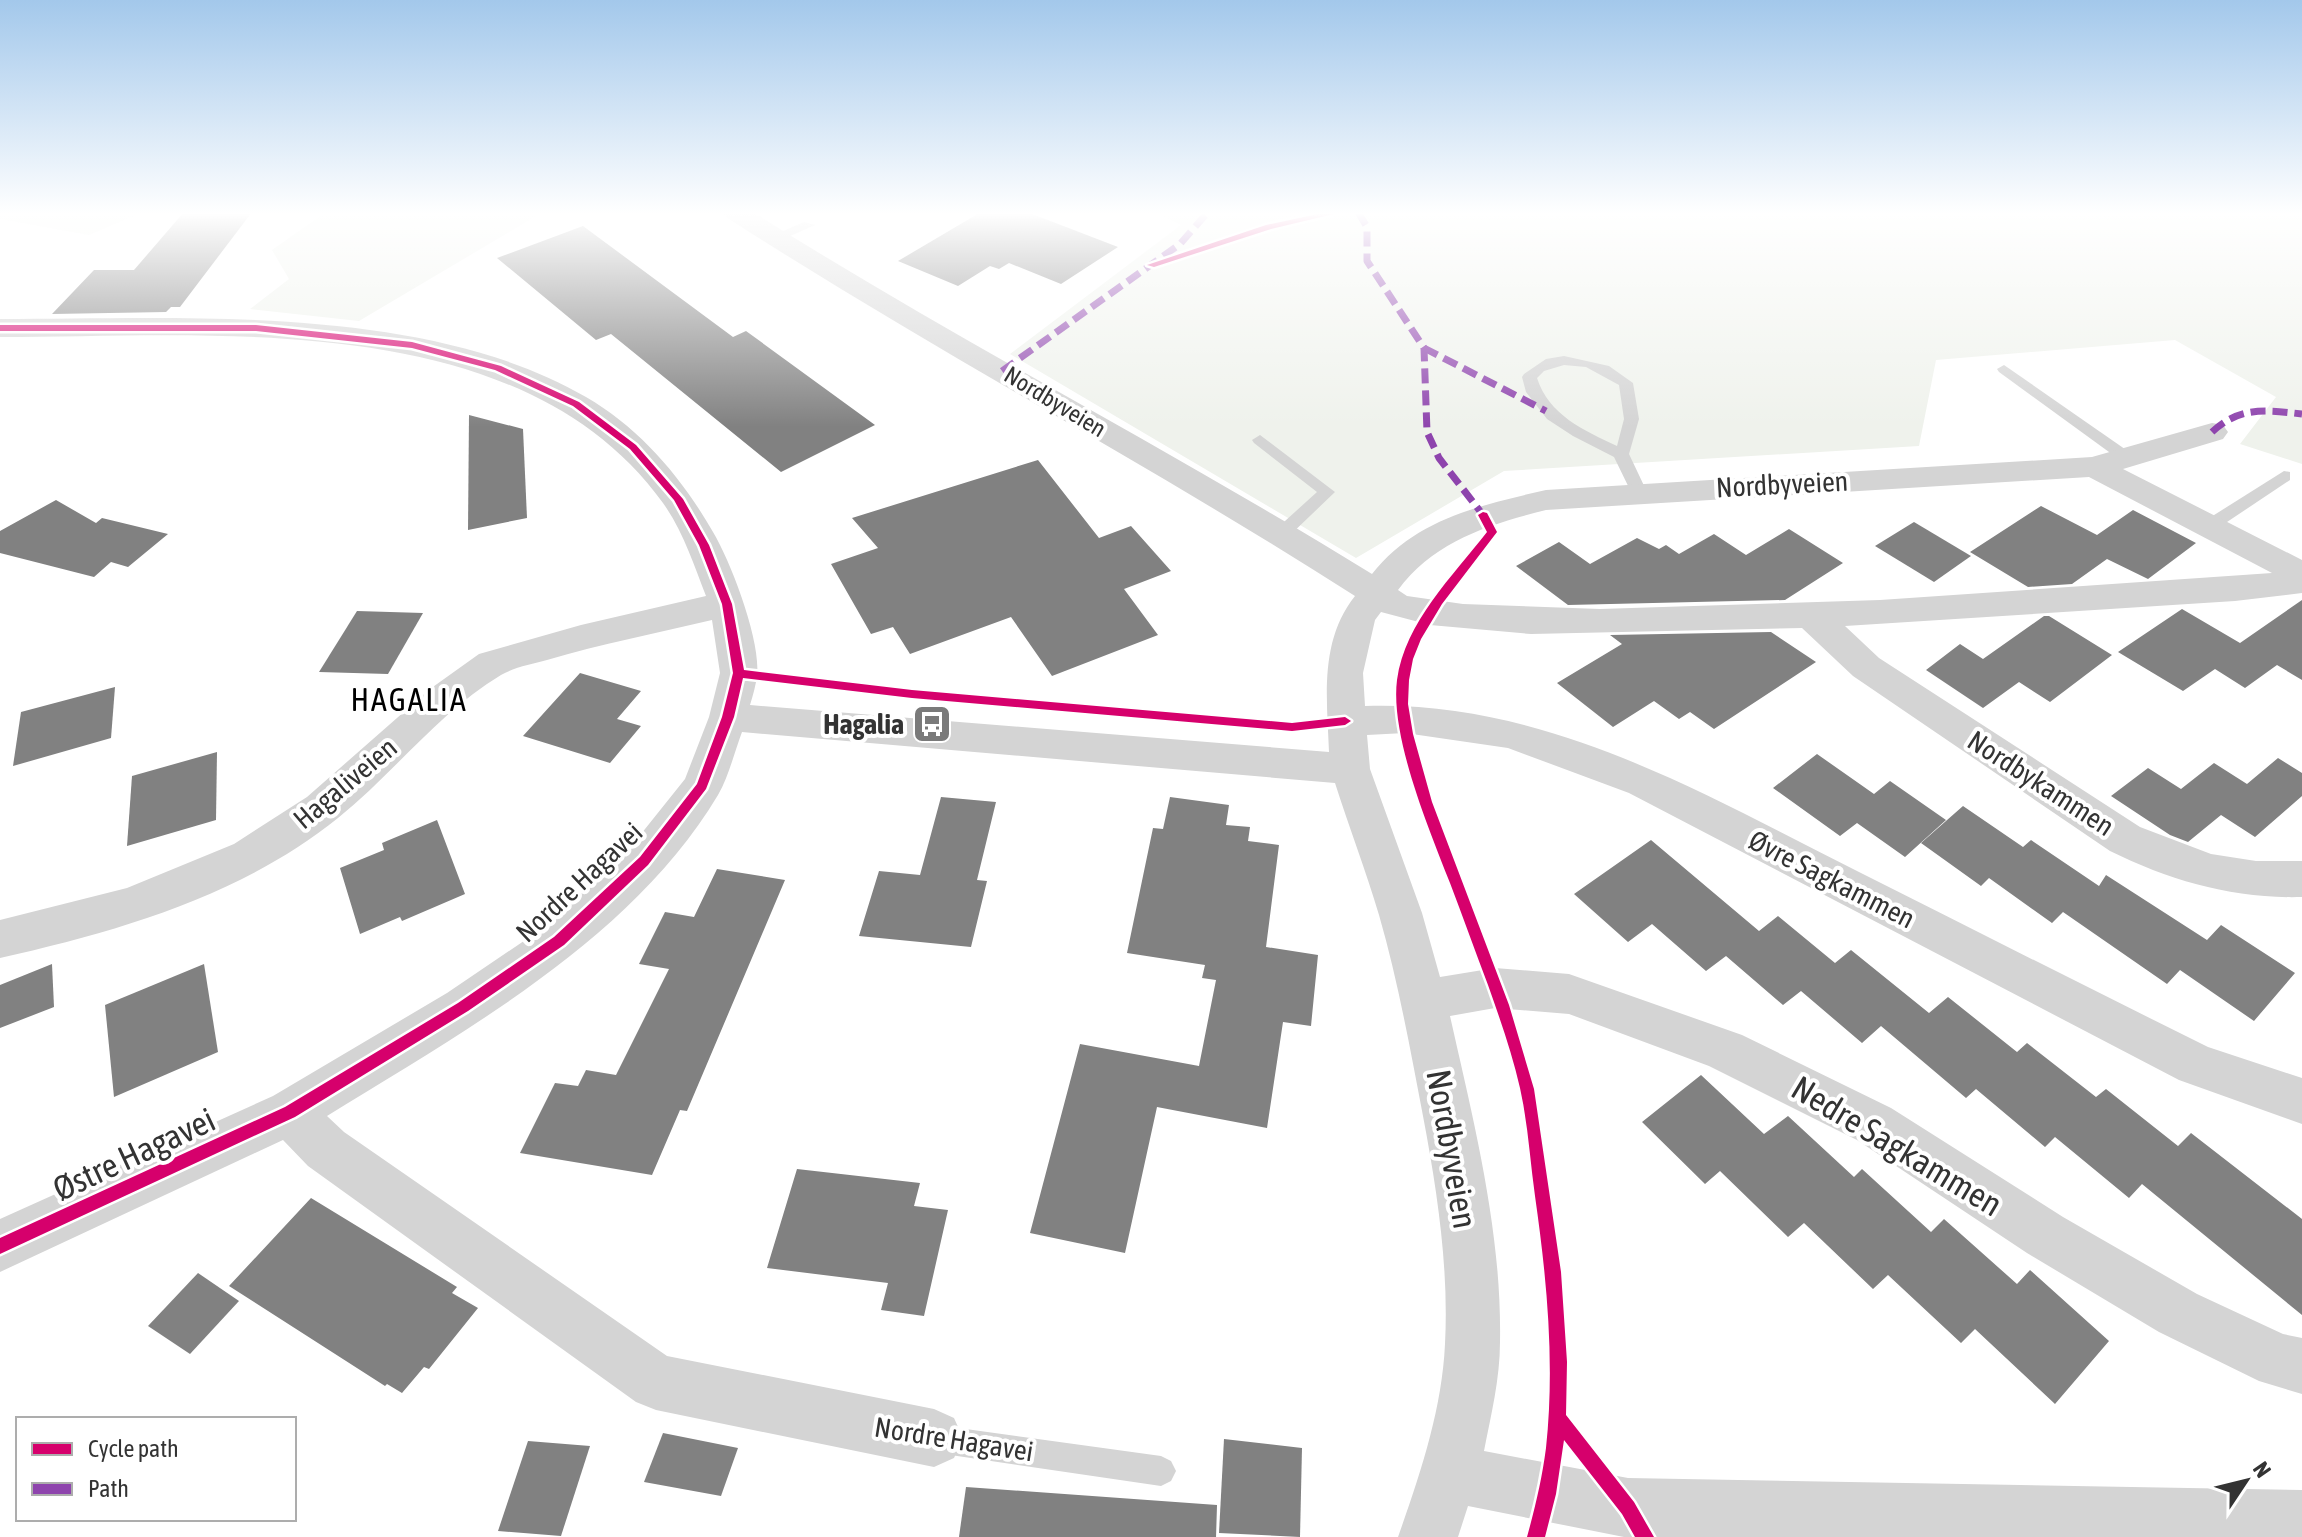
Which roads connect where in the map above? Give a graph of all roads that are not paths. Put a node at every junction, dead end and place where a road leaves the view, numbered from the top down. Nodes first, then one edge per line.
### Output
1 (846, 284) edge
2 (0, 328) edge
3 (2004, 369) dead end
4 (2212, 432) dead end
5 (1260, 440) dead end
6 (1621, 454) junction
7 (2110, 462) junction
8 (2284, 476) dead end
9 (1639, 492) junction
10 (2209, 526) junction
11 (1280, 535) junction
12 (2302, 574) edge
13 (2302, 581) edge
14 (1375, 592) junction
15 (727, 604) junction
16 (1811, 616) junction
17 (728, 717) junction
18 (1345, 721) junction
19 (1350, 769) junction
20 (2302, 879) edge
21 (0, 939) edge
22 (1424, 1000) junction
23 (2302, 1101) edge
24 (290, 1112) junction
25 (0, 1246) edge
26 (2302, 1366) edge
27 (934, 1438) joint
28 (1161, 1471) dead end
29 (1450, 1473) junction
30 (2302, 1520) edge
31 (1428, 1537) edge

1 - 11 street, Nordbyveien
2 - 15 street, Nordre Hagavei
3 - 7 lane
4 - 7 street, Nordbyveien
5 - 11 lane
6 - 6 lane
6 - 9 lane
7 - 9 street, Nordbyveien
7 - 10 street
8 - 10 lane
9 - 14 street, Nordbyveien
10 - 12 street
11 - 14 street, Nordbyveien
13 - 16 street
14 - 16 street
14 - 18 street, Nordbyveien
15 - 17 street, Nordre Hagavei
15 - 21 street, Hagaliveien
16 - 20 street, Nordbykammen
17 - 19 street
17 - 24 street, Nordre Hagavei
18 - 19 street, Nordbyveien
18 - 23 street, Øvre Sagkammen
19 - 22 street, Nordbyveien
22 - 26 street, Nedre Sagkammen
22 - 29 street, Nordbyveien
24 - 25 street, Østre Hagavei
24 - 27 street, Nordre Hagavei
27 - 28 lane, Nordre Hagavei
29 - 30 street
29 - 31 street, Nordbyveien

